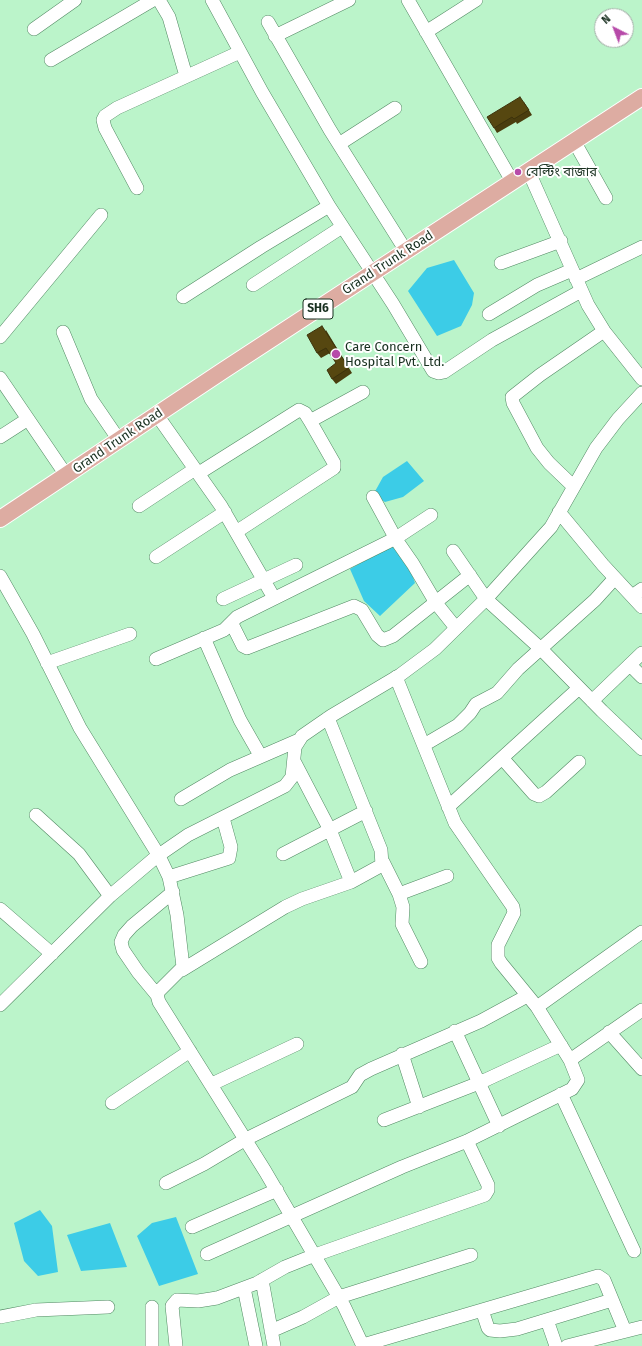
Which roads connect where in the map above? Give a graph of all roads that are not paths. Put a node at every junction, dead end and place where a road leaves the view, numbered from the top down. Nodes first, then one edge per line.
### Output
1 (75, 0) edge
2 (154, 0) edge
3 (159, 0) edge
4 (212, 0) edge
5 (349, 0) edge
6 (408, 0) edge
7 (476, 0) edge
8 (268, 22) dead end
9 (34, 29) dead end
10 (426, 32) junction
11 (275, 36) junction
12 (240, 52) junction
13 (50, 60) dead end
14 (186, 76) junction
15 (641, 98) edge
16 (394, 108) dead end
17 (574, 141) junction
18 (339, 144) junction
19 (528, 170) junction
20 (512, 181) junction
21 (137, 188) dead end
22 (606, 198) dead end
23 (328, 206) junction
24 (101, 215) dead end
25 (342, 227) junction
26 (561, 241) junction
27 (642, 247) edge
28 (406, 251) junction
29 (501, 263) dead end
30 (373, 273) junction
31 (576, 280) junction
32 (253, 285) dead end
33 (183, 298) dead end
34 (489, 314) dead end
35 (604, 331) junction
36 (63, 332) dead end
37 (0, 337) edge
38 (0, 378) edge
39 (642, 379) edge
40 (363, 392) dead end
41 (642, 393) edge
42 (157, 415) junction
43 (28, 419) junction
44 (310, 421) junction
45 (0, 437) edge
46 (119, 440) junction
47 (197, 471) junction
48 (66, 475) junction
49 (574, 486) junction
50 (373, 497) dead end
51 (139, 506) dead end
52 (225, 512) junction
53 (559, 512) junction
54 (431, 515) dead end
55 (0, 519) edge
56 (236, 532) junction
57 (396, 538) junction
58 (453, 551) dead end
59 (156, 558) dead end
60 (296, 564) dead end
61 (470, 575) junction
62 (0, 576) edge
63 (615, 578) junction
64 (264, 580) junction
65 (637, 592) edge
66 (274, 598) junction
67 (223, 599) dead end
68 (486, 599) junction
69 (436, 603) junction
70 (642, 607) edge
71 (232, 624) junction
72 (456, 628) junction
73 (130, 634) dead end
74 (204, 638) junction
75 (541, 649) junction
76 (642, 653) edge
77 (156, 659) dead end
78 (48, 663) junction
79 (630, 665) junction
80 (396, 677) junction
81 (642, 677) edge
82 (579, 688) junction
83 (592, 701) junction
84 (328, 718) junction
85 (299, 740) junction
86 (424, 745) junction
87 (642, 749) edge
88 (260, 755) junction
89 (503, 759) junction
90 (294, 761) junction
91 (579, 762) dead end
92 (181, 799) dead end
93 (448, 807) junction
94 (366, 811) junction
95 (36, 814) dead end
96 (223, 818) junction
97 (330, 830) junction
98 (283, 854) dead end
99 (159, 856) junction
100 (383, 862) junction
101 (447, 876) dead end
102 (169, 877) junction
103 (351, 882) junction
104 (173, 892) junction
105 (399, 894) junction
106 (110, 896) junction
107 (0, 909) edge
108 (642, 932) edge
109 (52, 954) junction
110 (420, 962) dead end
111 (182, 970) junction
112 (157, 995) junction
113 (527, 996) junction
114 (0, 1005) edge
115 (537, 1007) junction
116 (642, 1010) edge
117 (455, 1031) junction
118 (609, 1032) junction
119 (297, 1044) dead end
120 (561, 1045) junction
121 (190, 1051) junction
122 (402, 1054) junction
123 (570, 1060) junction
124 (642, 1069) edge
125 (479, 1083) junction
126 (212, 1084) junction
127 (561, 1094) junction
128 (112, 1103) dead end
129 (419, 1107) junction
130 (384, 1120) dead end
131 (499, 1126) junction
132 (246, 1139) junction
133 (467, 1141) junction
134 (166, 1183) dead end
135 (277, 1190) junction
136 (292, 1216) junction
137 (192, 1227) dead end
138 (634, 1250) dead end
139 (207, 1254) dead end
140 (472, 1254) dead end
141 (315, 1255) junction
142 (262, 1280) junction
143 (244, 1288) junction
144 (339, 1297) junction
145 (612, 1300) junction
146 (108, 1307) dead end
147 (152, 1307) dead end
148 (482, 1310) junction
149 (0, 1317) edge
150 (547, 1320) junction
151 (642, 1327) edge
152 (272, 1332) junction
153 (625, 1332) junction
154 (363, 1345) edge
155 (152, 1346) edge
156 (176, 1346) edge
157 (256, 1346) edge
158 (274, 1346) edge
159 (556, 1346) edge
160 (567, 1346) edge

1 - 9 street
2 - 13 street
3 - 14 street
4 - 12 street
5 - 11 street
6 - 10 street
7 - 10 street
8 - 11 street
10 - 20 street
11 - 18 street
12 - 14 street
12 - 23 street
14 - 21 street
15 - 17 main road, Grand Trunk Road / SH6
16 - 18 street
17 - 19 main road, Grand Trunk Road / SH6
17 - 22 street
18 - 28 street
19 - 20 main road, Grand Trunk Road / SH6
19 - 26 street
20 - 28 main road, Grand Trunk Road / SH6
23 - 25 street
23 - 33 street
24 - 37 street
25 - 30 street
25 - 32 street
26 - 29 street
26 - 31 street
27 - 31 street
28 - 30 main road, Grand Trunk Road / SH6
30 - 31 street
30 - 42 main road, Grand Trunk Road / SH6
31 - 34 street
31 - 35 street
35 - 39 street
35 - 49 street
36 - 46 street
38 - 43 street
40 - 44 street
41 - 49 street
42 - 46 main road, Grand Trunk Road / SH6
42 - 47 street
43 - 45 street
43 - 48 street
44 - 47 street
44 - 56 street
46 - 48 main road, Grand Trunk Road / SH6
47 - 51 street
47 - 52 street
48 - 55 main road, Grand Trunk Road / SH6
49 - 53 street
50 - 57 street
52 - 56 street
52 - 59 street
53 - 63 street
53 - 68 street
54 - 57 street
56 - 64 street
57 - 66 street
57 - 69 street
58 - 61 street
60 - 64 street
61 - 68 street
61 - 69 street
62 - 78 street
63 - 65 street
63 - 75 street
64 - 66 street
64 - 67 street
65 - 70 street
66 - 71 street
68 - 72 street
68 - 75 street
69 - 71 street
69 - 72 street
71 - 74 street
72 - 80 street
73 - 78 street
74 - 77 street
74 - 88 street
75 - 82 street
75 - 86 street
76 - 79 street
78 - 99 street
79 - 81 street
79 - 83 street
80 - 84 street
80 - 86 street
82 - 83 street
82 - 89 street
83 - 87 street
84 - 85 street
84 - 94 street
85 - 88 street
85 - 90 street
86 - 93 street
88 - 92 street
89 - 91 street
89 - 93 street
90 - 96 street
90 - 97 street
93 - 113 street
94 - 97 street
94 - 100 street
95 - 106 street
96 - 99 street
96 - 102 street
97 - 98 street
97 - 103 street
99 - 102 street
99 - 106 street
100 - 103 street
100 - 105 street
101 - 105 street
102 - 104 street
103 - 111 street
104 - 111 street
104 - 112 street
105 - 110 street
106 - 109 street
107 - 109 street
108 - 115 street
109 - 114 street
111 - 112 street
112 - 121 street
113 - 115 street
113 - 117 street
115 - 120 street
116 - 118 street
117 - 122 street
117 - 125 street
118 - 123 street
118 - 124 street
119 - 126 street
120 - 123 street
120 - 125 street
121 - 126 street
121 - 128 street
122 - 129 street
122 - 132 street
123 - 127 street
125 - 129 street
125 - 131 street
126 - 132 street
127 - 131 street
127 - 138 street
129 - 130 street
131 - 133 street
132 - 134 street
132 - 135 street
133 - 136 street
133 - 141 street
135 - 136 street
135 - 137 street
136 - 139 street
136 - 141 street
140 - 144 street
141 - 142 street
141 - 144 street
142 - 143 street
142 - 152 street
143 - 156 street
143 - 157 street
144 - 152 street
144 - 154 street
145 - 148 street
145 - 150 street
145 - 153 street
146 - 149 street
147 - 155 street
148 - 150 street
148 - 154 street
150 - 159 street
151 - 153 street
152 - 158 street
153 - 160 street

